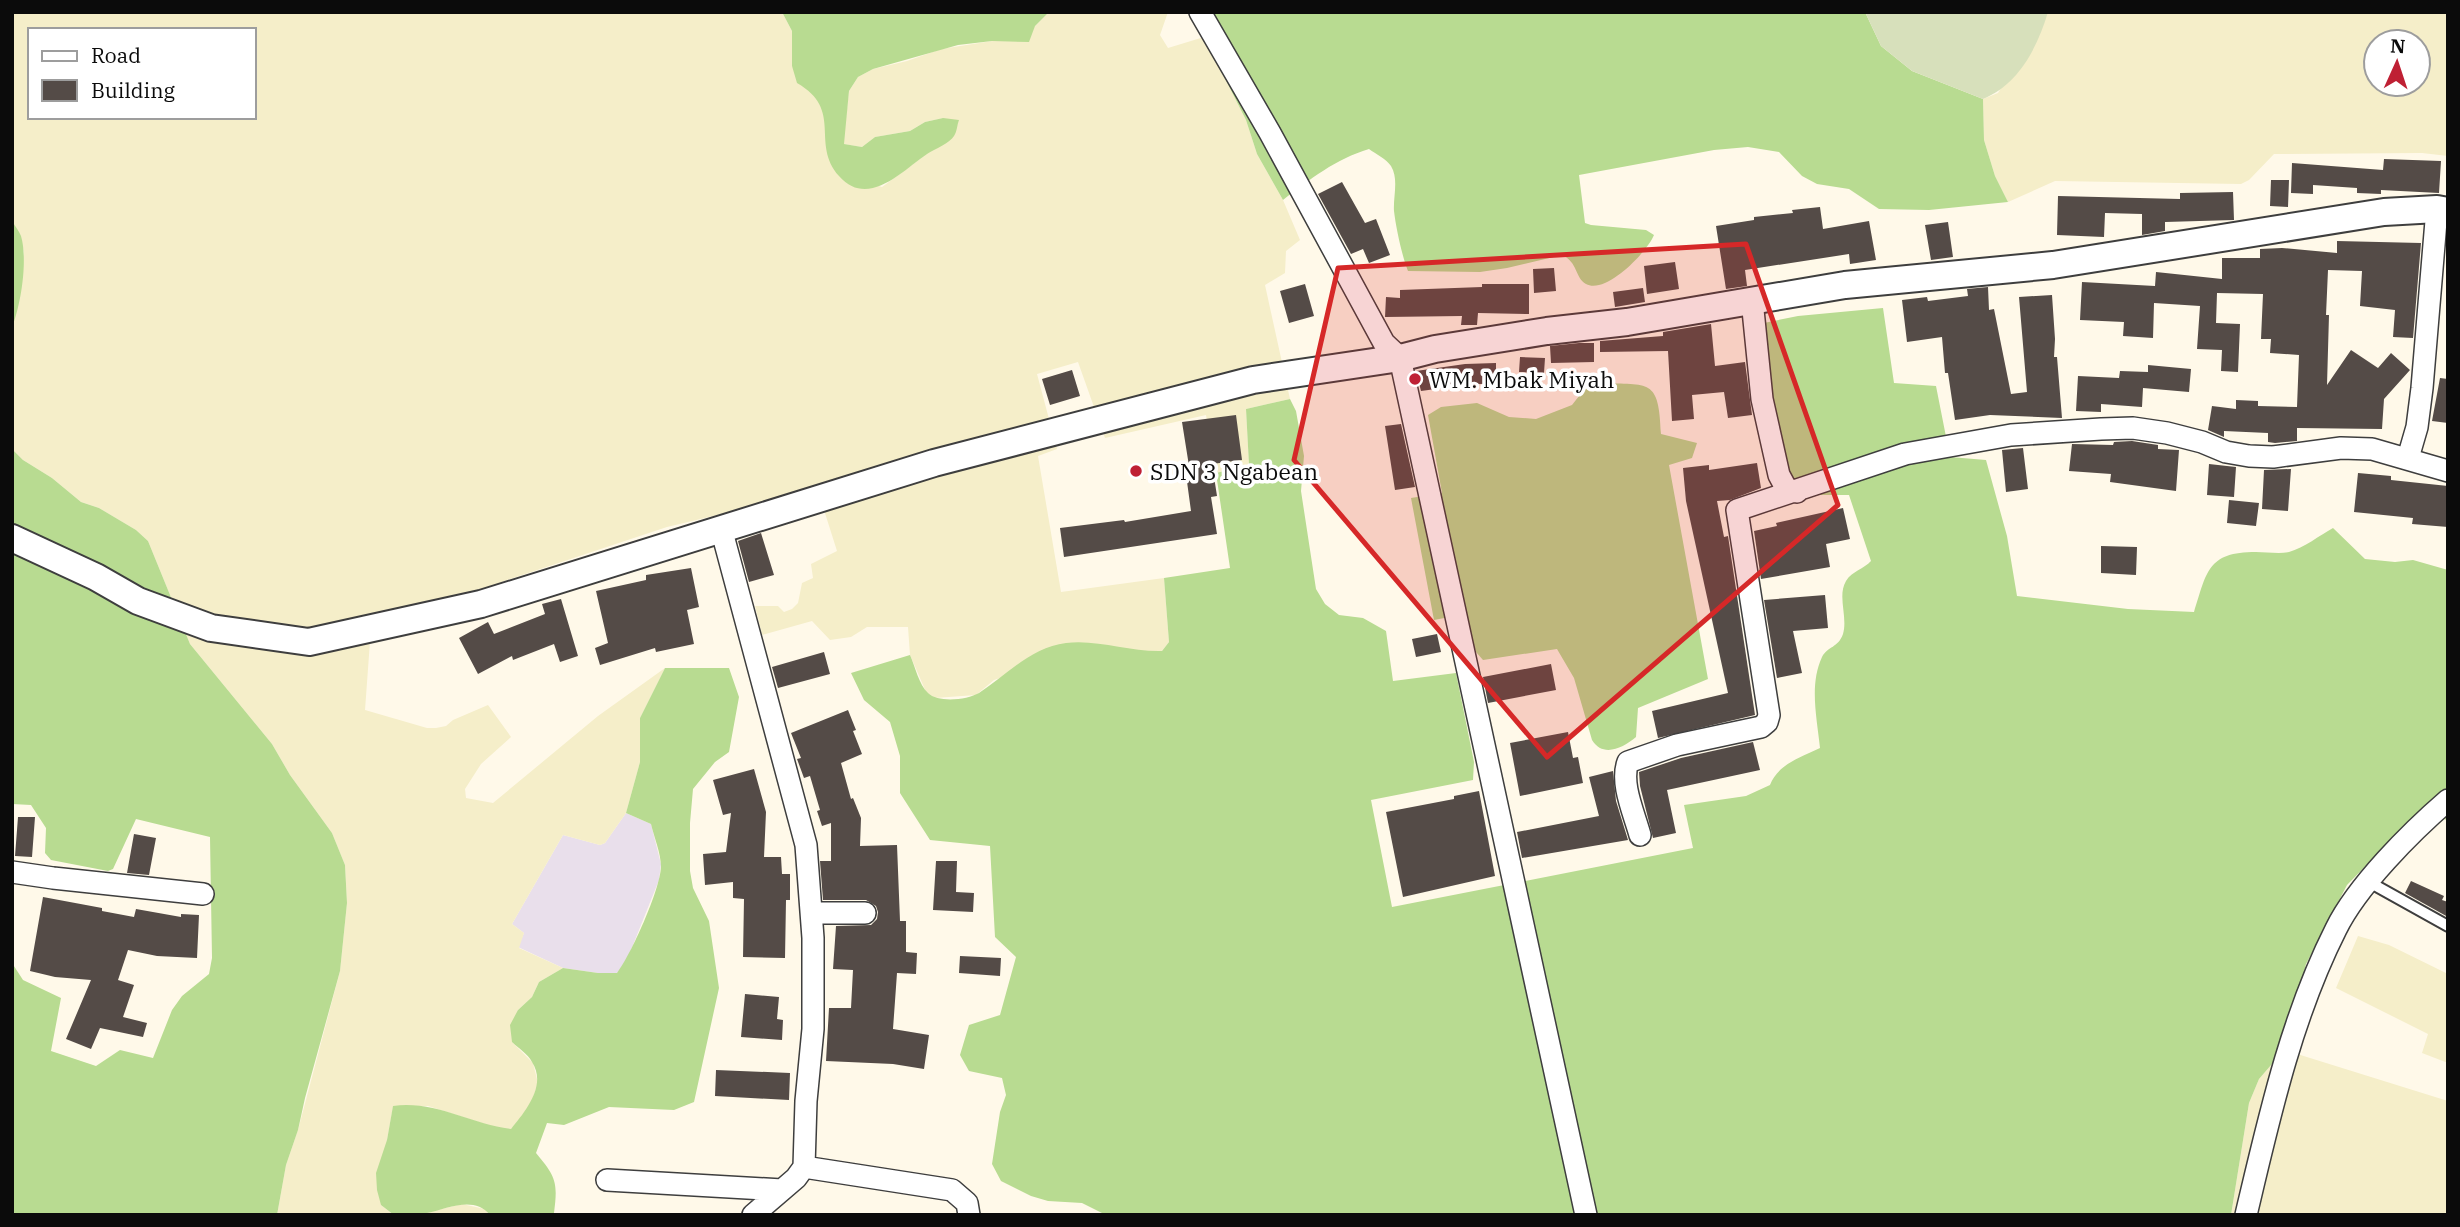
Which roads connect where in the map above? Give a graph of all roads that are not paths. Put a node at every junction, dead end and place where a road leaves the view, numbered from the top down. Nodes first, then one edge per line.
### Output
1 (1200, 12) edge
2 (2442, 210) edge
3 (1752, 300) junction
4 (1400, 358) junction
5 (2408, 458) junction
6 (2448, 471) edge
7 (1797, 492) junction
8 (721, 528) junction
9 (12, 538) edge
10 (2448, 800) edge
11 (1640, 835) dead end
12 (12, 872) edge
13 (2369, 882) junction
14 (203, 894) dead end
15 (811, 913) junction
16 (865, 913) dead end
17 (2448, 926) edge
18 (804, 1167) junction
19 (607, 1180) dead end
20 (782, 1190) junction
21 (753, 1215) edge
22 (969, 1215) edge
23 (1586, 1215) edge
24 (2246, 1215) edge

1 - 4 street
2 - 3 street
2 - 5 street
3 - 4 street
3 - 7 street
4 - 8 street
4 - 23 street
5 - 6 street
5 - 7 street
7 - 11 street
8 - 9 street
8 - 15 street
10 - 13 street
12 - 14 street
13 - 17 lane
13 - 24 street
15 - 16 street
15 - 18 street
18 - 20 street
18 - 22 street
19 - 20 street
20 - 21 street

